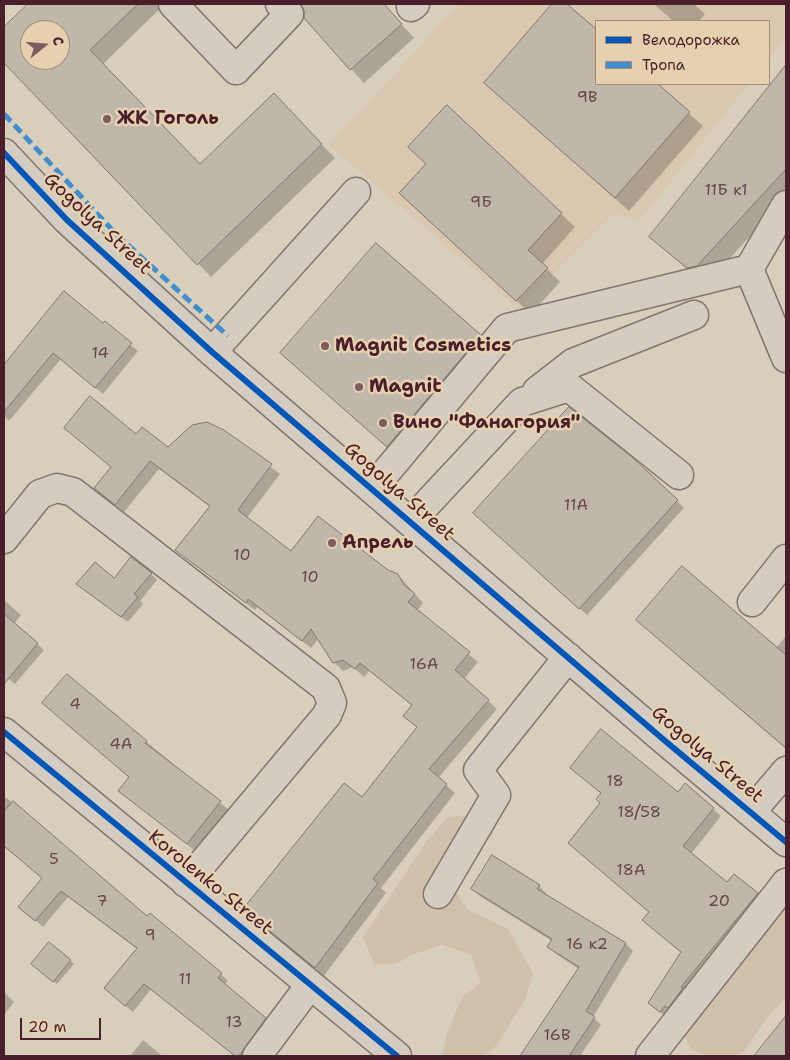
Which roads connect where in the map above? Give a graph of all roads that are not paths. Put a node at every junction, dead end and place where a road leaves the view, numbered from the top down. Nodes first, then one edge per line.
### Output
1 (173, 4) edge
2 (280, 4) edge
3 (4, 153) edge
4 (356, 192) dead end
5 (786, 205) edge
6 (749, 269) junction
7 (694, 315) dead end
8 (212, 352) junction
9 (786, 358) edge
10 (522, 402) junction
11 (679, 475) dead end
12 (372, 489) junction
13 (410, 522) junction
14 (4, 538) edge
15 (786, 559) edge
16 (752, 602) dead end
17 (568, 657) junction
18 (4, 732) edge
19 (786, 772) edge
20 (752, 812) junction
21 (786, 842) edge
22 (186, 883) junction
23 (786, 883) edge
24 (438, 894) dead end
25 (310, 984) junction
26 (662, 1052) edge
27 (257, 1056) edge
28 (397, 1056) edge

1 - 2 street
3 - 8 street, Gogolya Street
4 - 8 street
5 - 6 street
6 - 9 street
6 - 12 street
7 - 10 street
8 - 12 street, Gogolya Street
10 - 11 street
10 - 13 street
12 - 13 street, Gogolya Street
13 - 17 street, Gogolya Street
14 - 22 street
15 - 16 street
17 - 20 street, Gogolya Street
17 - 24 street
18 - 22 street, Korolenko Street
19 - 20 street
20 - 21 street, Gogolya Street
22 - 25 street, Korolenko Street
23 - 26 street
25 - 27 street
25 - 28 street, Korolenko Street

